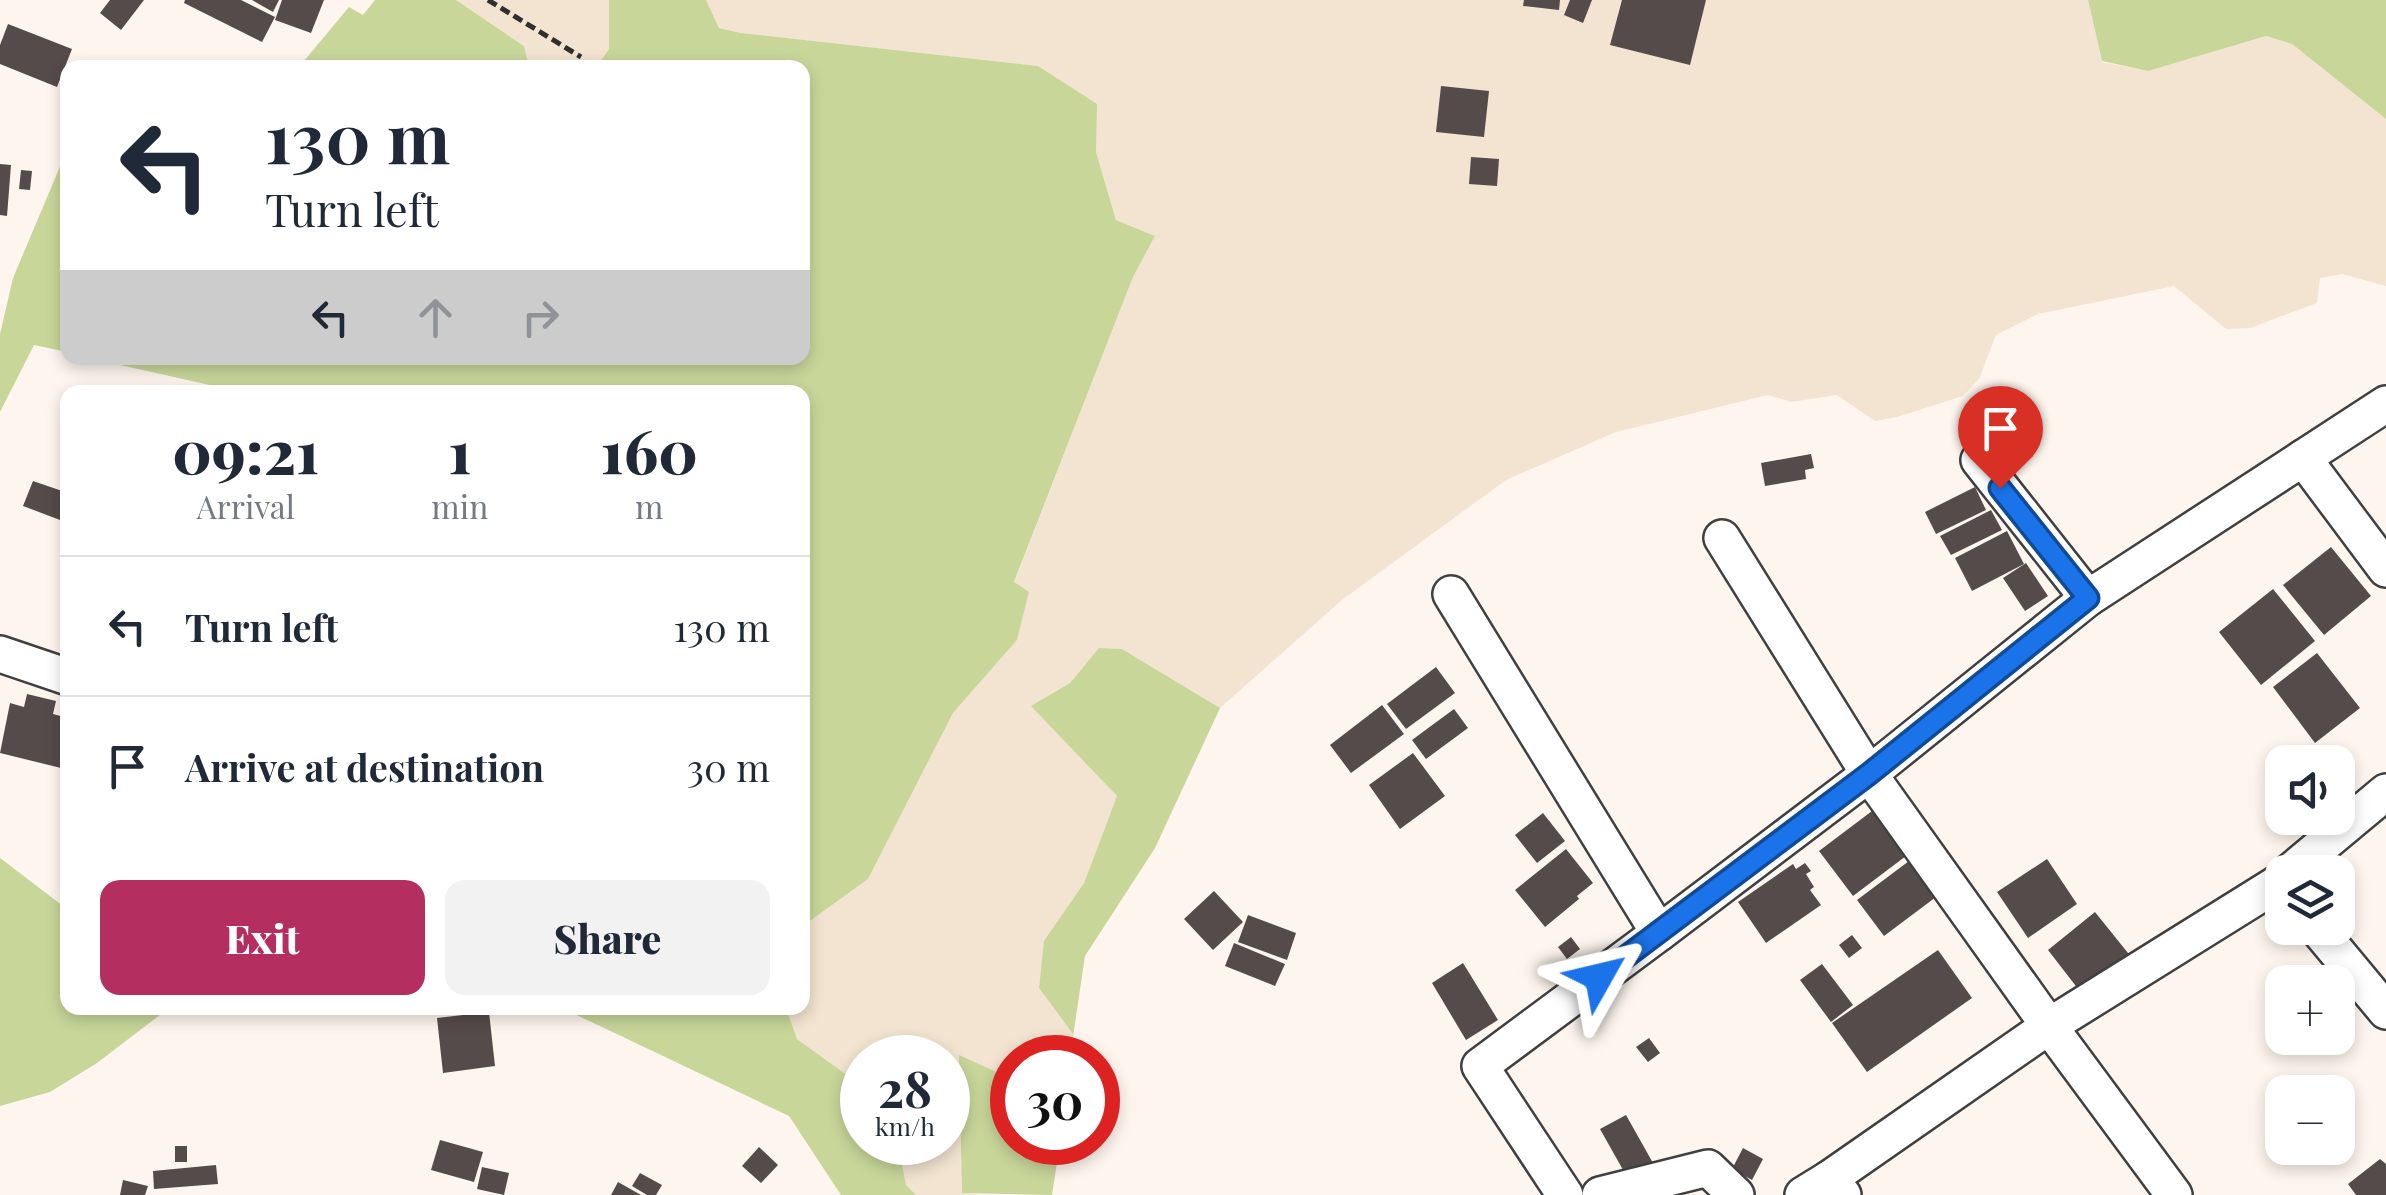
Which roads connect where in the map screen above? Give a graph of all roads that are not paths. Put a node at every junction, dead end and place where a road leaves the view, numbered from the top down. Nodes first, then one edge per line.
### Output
1 (2386, 404) edge
2 (2303, 458) junction
3 (1979, 460) dead end
4 (1722, 538) dead end
5 (2386, 569) edge
6 (1451, 594) dead end
7 (2088, 598) junction
8 (0, 654) edge
9 (60, 673) edge
10 (1869, 774) junction
11 (2386, 792) edge
12 (2313, 855) edge
13 (2265, 892) edge
14 (1659, 933) junction
15 (2331, 945) edge
16 (2386, 1011) edge
17 (2049, 1026) junction
18 (1825, 1190) edge
19 (1565, 1195) edge
20 (1600, 1195) edge
21 (1736, 1195) edge
22 (2174, 1195) edge

1 - 2 street
2 - 5 street
2 - 7 street
3 - 7 street
4 - 10 street
6 - 14 street
7 - 10 street
8 - 9 street
10 - 14 street
10 - 17 street
11 - 12 street
13 - 17 street
14 - 19 street
15 - 16 street
17 - 18 street
17 - 22 street
20 - 21 street

